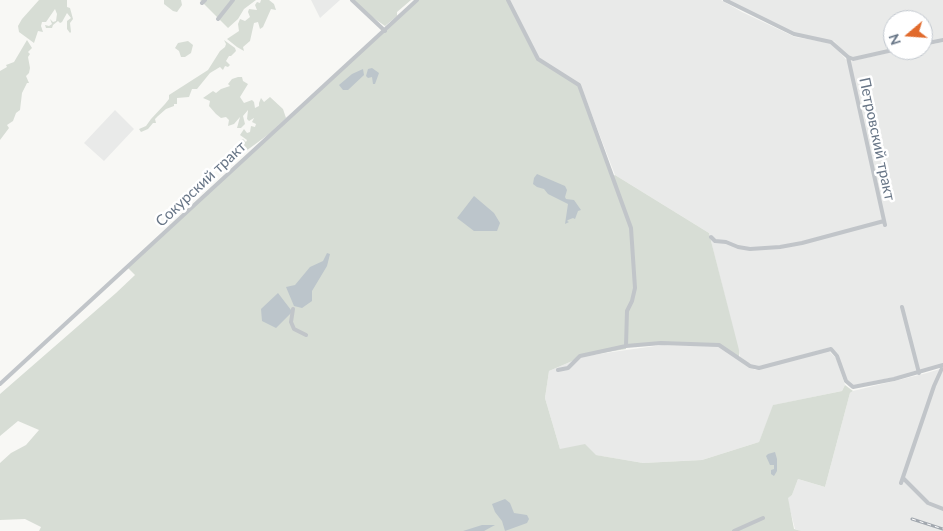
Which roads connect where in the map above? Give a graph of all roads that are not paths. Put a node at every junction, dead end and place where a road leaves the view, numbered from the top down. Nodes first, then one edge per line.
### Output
1 (233, 0) edge
2 (352, 0) edge
3 (417, 0) edge
4 (508, 0) edge
5 (725, 0) edge
6 (218, 19) dead end
7 (385, 31) junction
8 (883, 52) edge
9 (848, 57) junction
10 (711, 237) dead end
11 (902, 307) dead end
12 (293, 309) dead end
13 (306, 335) dead end
14 (626, 346) junction
15 (943, 366) edge
16 (558, 370) dead end
17 (919, 373) junction
18 (0, 384) edge
19 (943, 508) edge
20 (763, 518) dead end
21 (734, 531) edge

1 - 6 street
2 - 7 street
3 - 7 street, Сокурский тракт
4 - 14 street
5 - 9 street
7 - 18 street, Сокурский тракт
8 - 9 street
9 - 10 street, Петровский тракт
11 - 17 street
12 - 13 street
14 - 16 street
14 - 17 street
15 - 17 street
15 - 19 street
20 - 21 street

